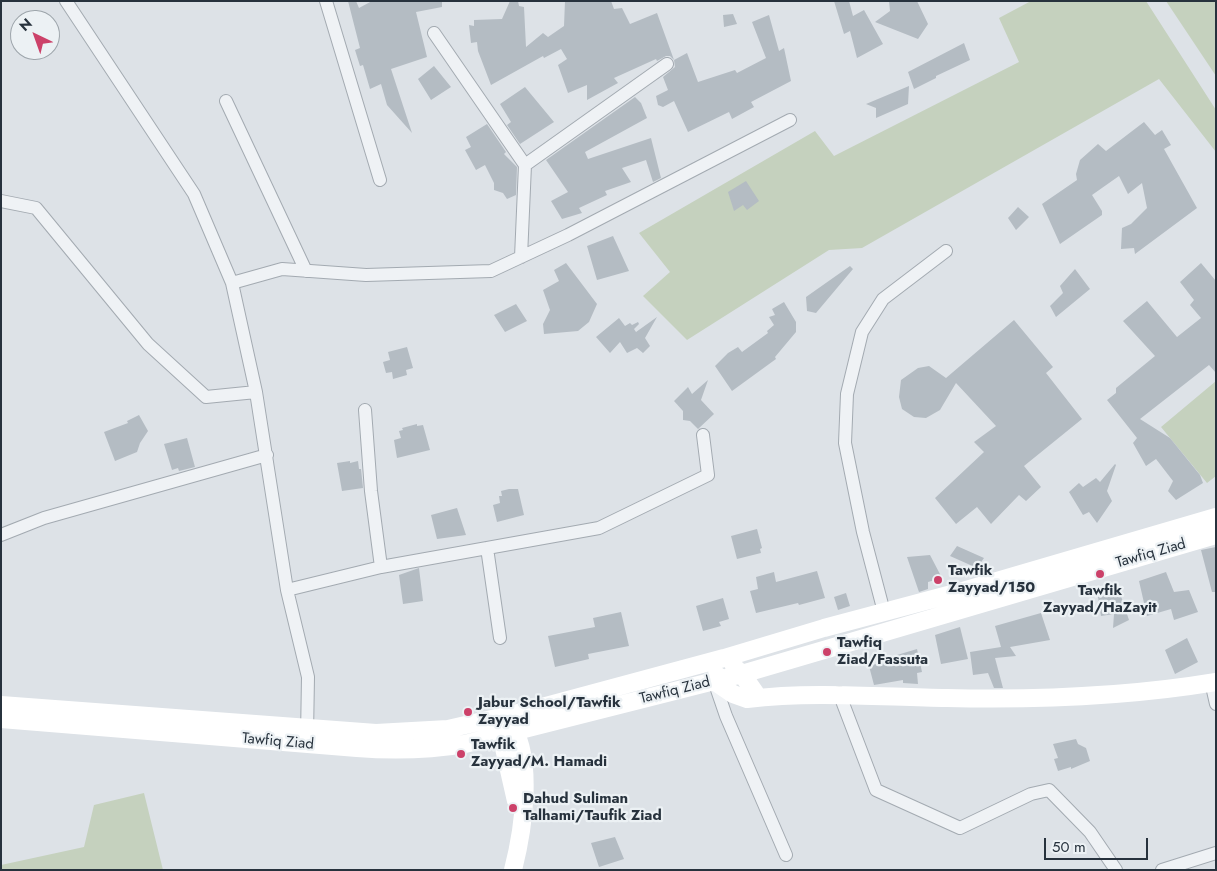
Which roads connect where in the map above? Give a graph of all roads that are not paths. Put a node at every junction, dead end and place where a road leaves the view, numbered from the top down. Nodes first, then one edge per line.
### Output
1 (66, 1) edge
2 (326, 1) edge
3 (434, 33) dead end
4 (667, 64) dead end
5 (226, 100) dead end
6 (790, 120) dead end
7 (525, 165) junction
8 (380, 180) dead end
9 (1, 201) edge
10 (946, 251) dead end
11 (521, 258) junction
12 (306, 271) junction
13 (232, 283) junction
14 (256, 392) junction
15 (365, 410) dead end
16 (703, 435) dead end
17 (267, 455) junction
18 (1216, 518) edge
19 (1216, 534) edge
20 (1, 535) edge
21 (487, 548) junction
22 (381, 567) junction
23 (287, 590) junction
24 (884, 612) junction
25 (500, 638) dead end
26 (724, 658) junction
27 (742, 674) junction
28 (714, 681) junction
29 (1214, 682) edge
30 (838, 693) junction
31 (758, 698) junction
32 (1216, 704) edge
33 (1, 705) edge
34 (505, 717) junction
35 (1, 719) edge
36 (509, 733) junction
37 (307, 736) junction
38 (1216, 853) edge
39 (786, 855) dead end
40 (513, 870) edge
41 (1116, 870) edge
42 (1162, 870) edge

1 - 13 street
2 - 8 street
3 - 7 street
4 - 7 street
5 - 12 street
6 - 11 street
7 - 11 street
9 - 14 street
10 - 24 street
11 - 12 street
12 - 13 street
13 - 14 street
14 - 17 street
15 - 22 street
16 - 21 street
17 - 20 street
17 - 23 street
18 - 24 main road, Tawfiq Ziad
19 - 27 main road, Tawfiq Ziad
21 - 22 street
21 - 25 street
22 - 23 street
23 - 37 street
24 - 26 main road, Tawfiq Ziad
26 - 27 main road
26 - 28 main road
26 - 34 main road, Tawfiq Ziad
27 - 28 main road, Tawfiq Ziad
27 - 31 main road
28 - 31 main road
28 - 36 main road, Tawfiq Ziad
28 - 39 street
29 - 30 main road
29 - 32 street
30 - 31 main road
30 - 41 street
33 - 37 main road, Tawfiq Ziad
34 - 36 main road
34 - 37 main road, Tawfiq Ziad
35 - 37 main road, Tawfiq Ziad
36 - 37 main road, Tawfiq Ziad
36 - 40 main road
38 - 42 street

